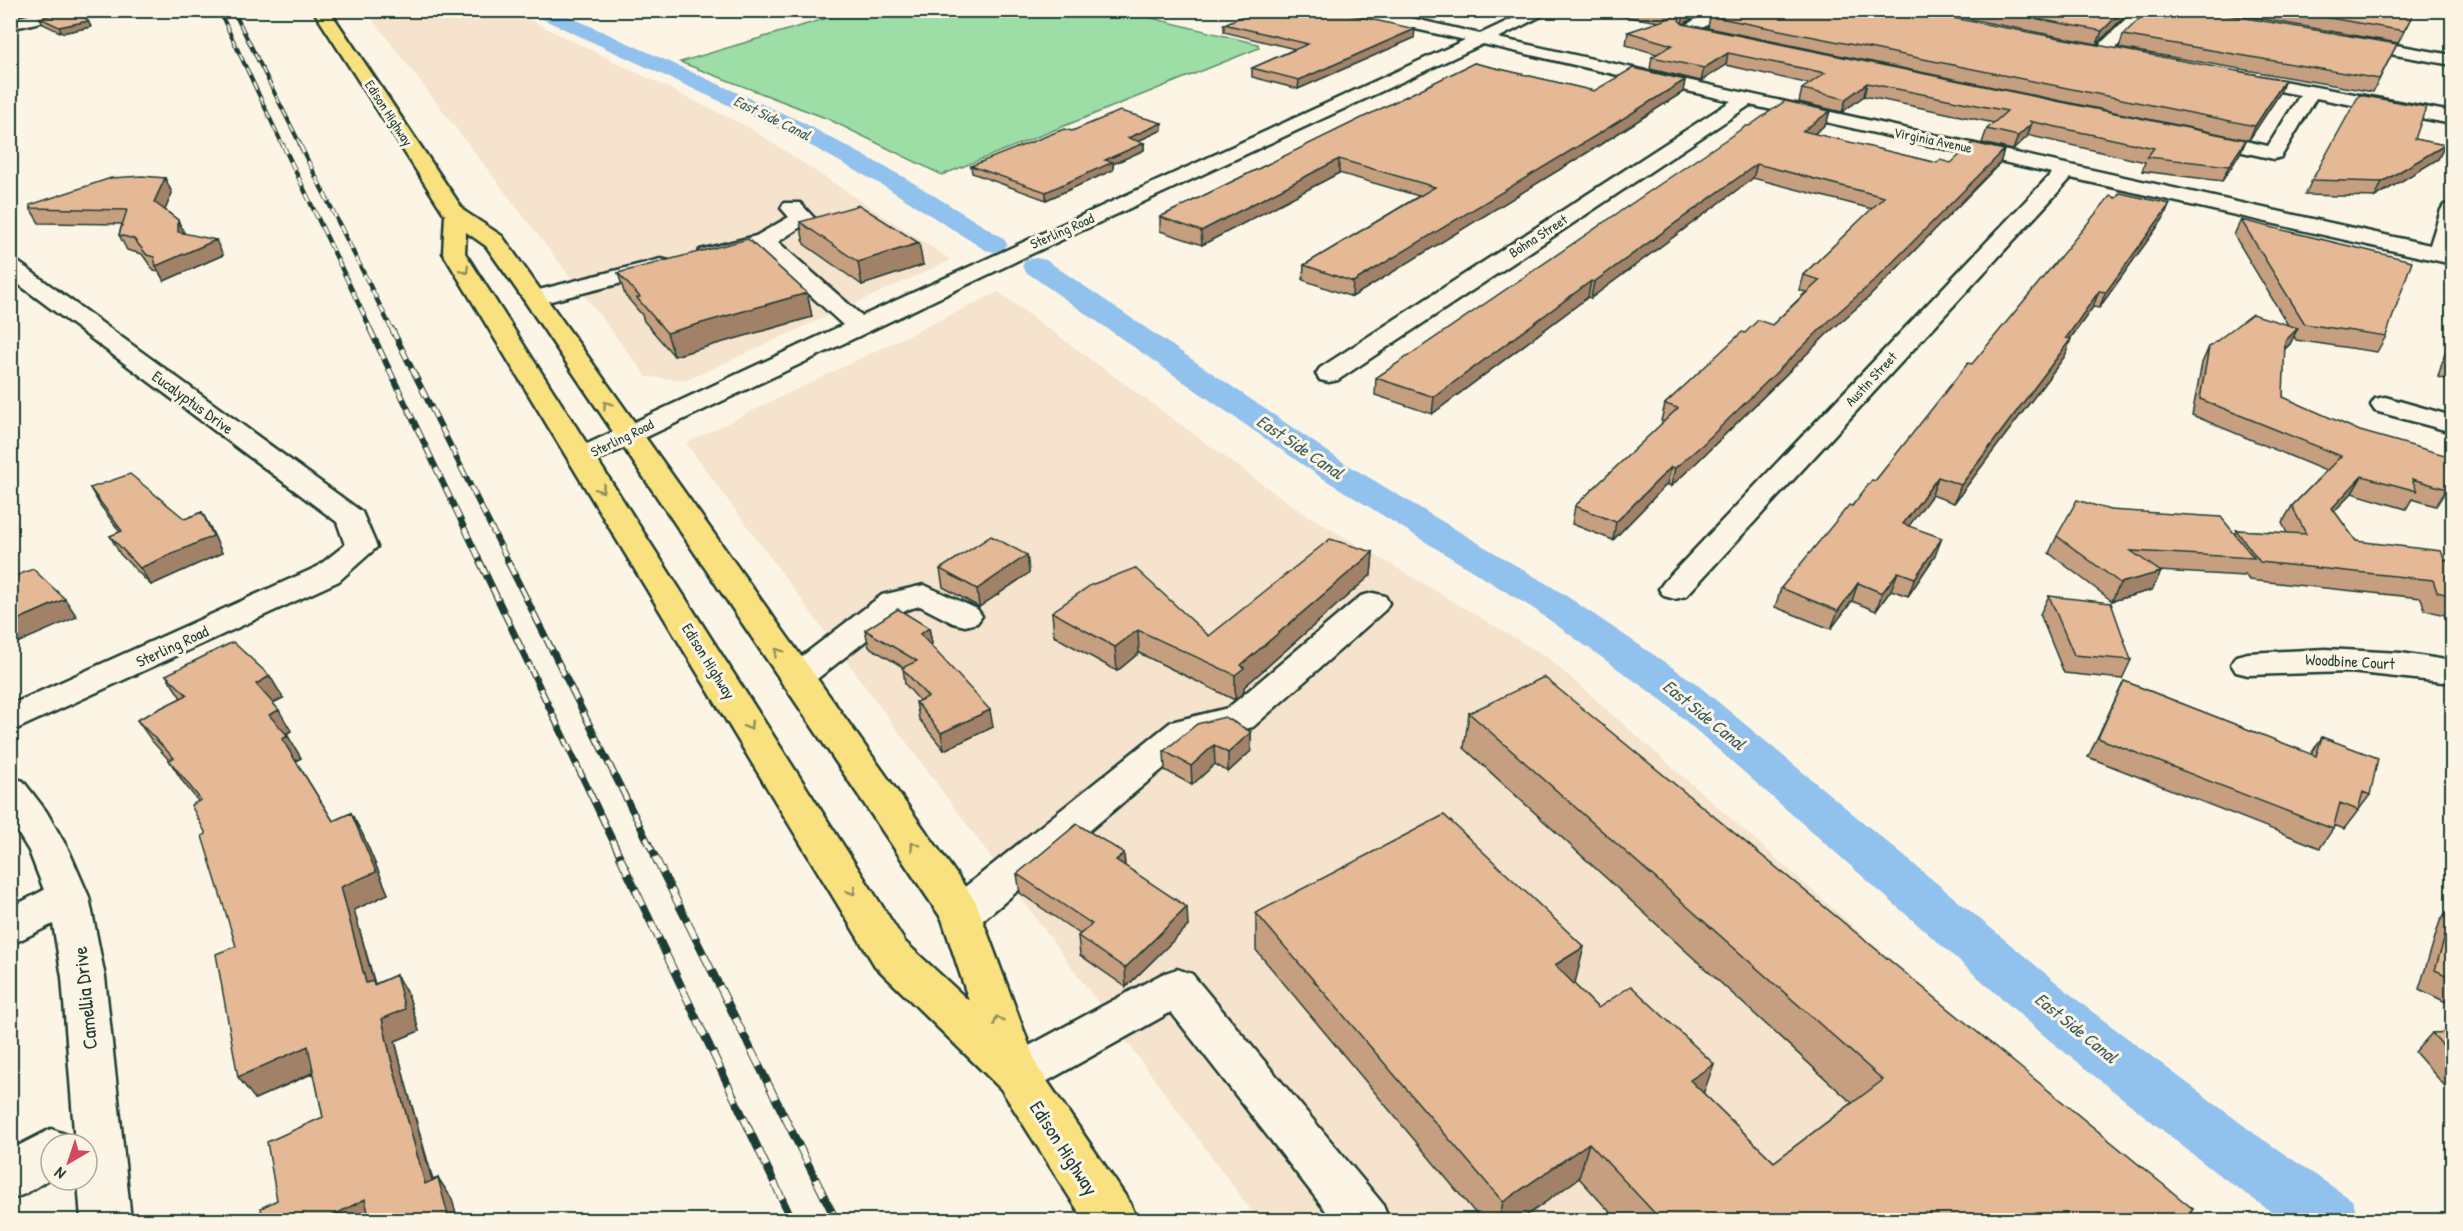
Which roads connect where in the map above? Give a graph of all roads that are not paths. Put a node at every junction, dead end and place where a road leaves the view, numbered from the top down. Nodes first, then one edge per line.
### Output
1 (74, 10) edge
2 (321, 10) edge
3 (1352, 10) edge
4 (1545, 10) edge
5 (1723, 10) edge
6 (2144, 10) edge
7 (10, 24) edge
8 (1711, 36) edge
9 (1483, 40) junction
10 (2337, 40) edge
11 (2126, 57) edge
12 (2452, 60) edge
13 (2218, 74) edge
14 (2312, 92) junction
15 (1746, 99) junction
16 (2452, 118) edge
17 (2180, 133) edge
18 (2067, 170) junction
19 (792, 208) dead end
20 (2452, 210) edge
21 (456, 215) junction
22 (764, 241) junction
23 (2445, 255) edge
24 (10, 267) edge
25 (535, 298) junction
26 (858, 326) junction
27 (1329, 374) dead end
28 (2385, 405) dead end
29 (2452, 424) edge
30 (627, 435) junction
31 (582, 457) junction
32 (361, 547) joint
33 (1675, 589) dead end
34 (1373, 603) dead end
35 (965, 616) dead end
36 (2248, 664) dead end
37 (2452, 672) edge
38 (796, 678) junction
39 (10, 720) edge
40 (10, 791) edge
41 (68, 897) junction
42 (961, 914) junction
43 (10, 928) edge
44 (1017, 1075) junction
45 (80, 1132) edge
46 (39, 1159) edge
47 (10, 1177) edge
48 (97, 1192) edge
49 (106, 1221) edge
50 (1112, 1221) edge
51 (1364, 1221) edge

1 - 7 street
2 - 21 main road, Edison Highway
3 - 9 street, Virginia Avenue
4 - 9 street, Sterling Road
5 - 8 street
6 - 11 street
9 - 15 street, Virginia Avenue
9 - 26 street, Sterling Road
10 - 12 street
13 - 14 street
14 - 16 street
14 - 17 street
15 - 18 street, Virginia Avenue
15 - 27 street, Bohna Street
18 - 23 street, Virginia Avenue
18 - 33 street, Austin Street
19 - 22 street
20 - 23 street
21 - 25 main road, Edison Highway
21 -> 31 main road, Edison Highway
22 - 25 street
22 - 26 street
24 - 32 street, Eucalyptus Drive
30 -> 25 main road, Edison Highway
26 - 30 street, Sterling Road
28 - 29 street
30 - 31 street, Sterling Road
38 -> 30 main road, Edison Highway
31 -> 44 main road, Edison Highway
32 - 39 street, Sterling Road
34 - 42 street
35 - 38 street
36 - 37 street, Woodbine Court
42 -> 38 main road, Edison Highway
40 - 41 street, Camellia Drive
41 - 43 street
41 - 45 street, Camellia Drive
44 -> 42 main road, Edison Highway
44 - 50 main road, Edison Highway
44 - 51 street
46 - 47 street
48 - 49 street, Camellia Drive

